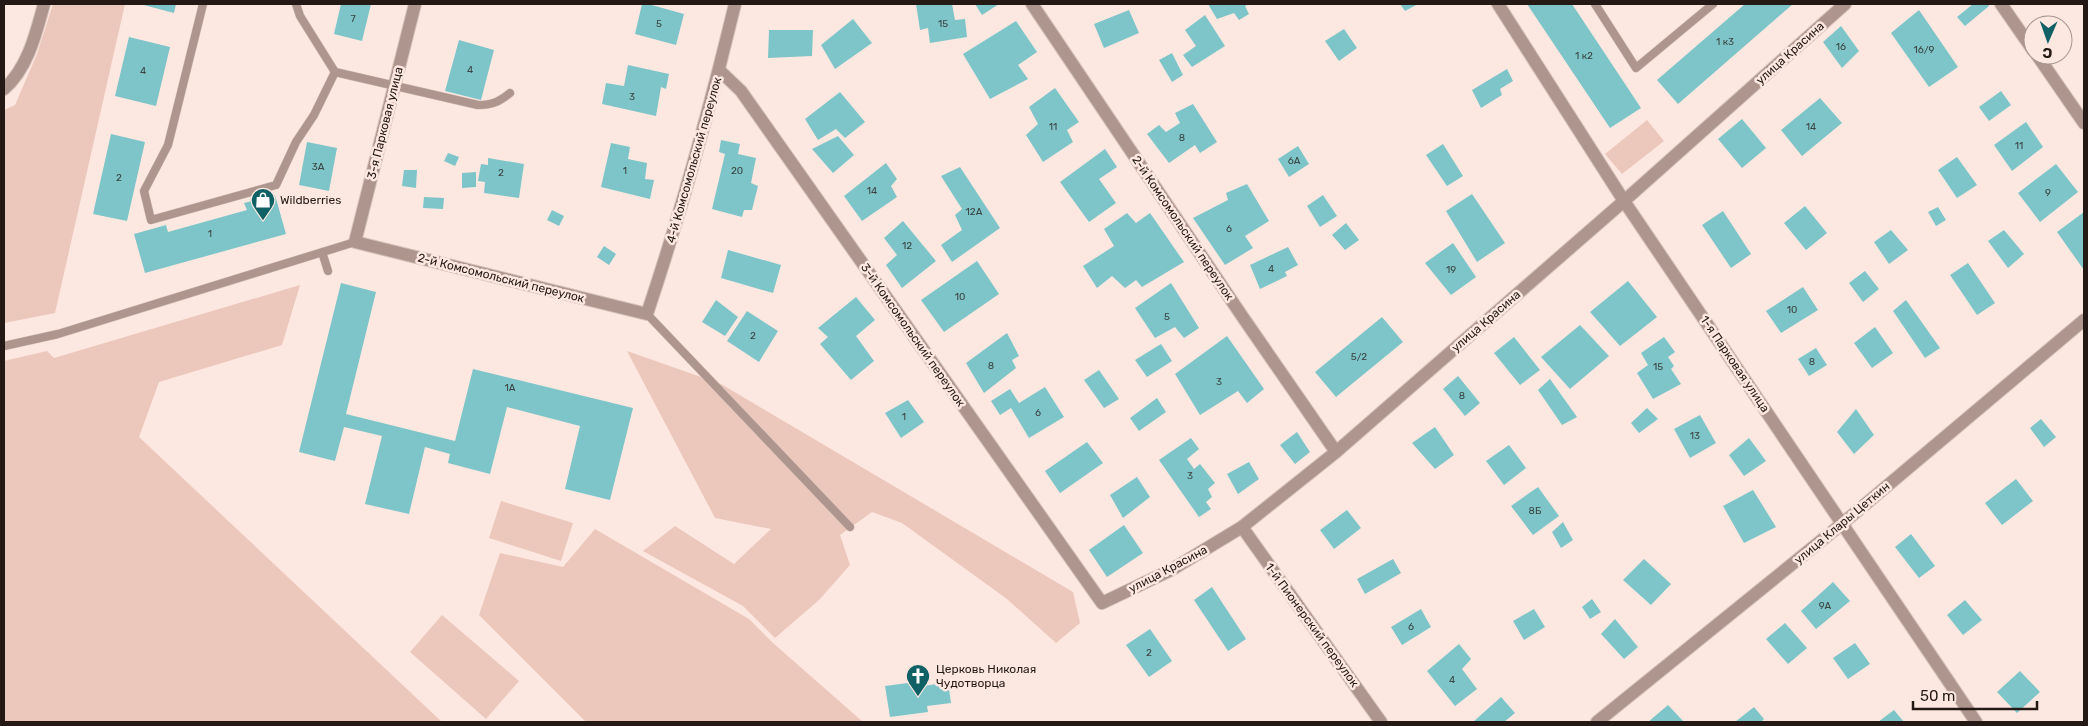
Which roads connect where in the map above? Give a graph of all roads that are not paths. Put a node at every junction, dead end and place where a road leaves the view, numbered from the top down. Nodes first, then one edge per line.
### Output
1 (44, 4) edge
2 (203, 4) edge
3 (296, 4) edge
4 (415, 4) edge
5 (735, 4) edge
6 (1032, 4) edge
7 (1498, 4) edge
8 (1595, 4) edge
9 (1713, 4) edge
10 (1845, 4) edge
11 (2001, 4) edge
12 (2023, 36) edge
13 (2044, 65) edge
14 (719, 70) junction
15 (335, 72) junction
16 (394, 85) junction
17 (4, 89) edge
18 (510, 93) dead end
19 (2084, 123) edge
20 (1624, 201) junction
21 (355, 242) junction
22 (322, 252) junction
23 (328, 271) dead end
24 (647, 314) junction
25 (2084, 320) edge
26 (4, 346) edge
27 (1336, 452) junction
28 (1843, 523) junction
29 (850, 527) dead end
30 (1242, 527) junction
31 (1102, 603) joint
32 (1382, 722) edge
33 (1597, 722) edge
34 (1976, 722) edge

1 - 17 street
2 - 15 lane
3 - 15 lane
4 - 16 street, 3-я Парковая улица
5 - 14 street, 4-й Комсомольский переулок
6 - 27 street, 2-й Комсомольский переулок
7 - 20 street, 1-я Парковая улица
8 - 9 lane
10 - 20 street, улица Красина
11 - 12 street
13 - 19 street
14 - 24 street, 4-й Комсомольский переулок
14 - 31 street, 3-й Комсомольский переулок
15 - 16 lane
16 - 18 lane
16 - 21 street, 3-я Парковая улица
20 - 27 street, улица Красина
20 - 28 street, 1-я Парковая улица
21 - 22 lane
21 - 24 street, 2-й Комсомольский переулок
22 - 23 lane
22 - 26 lane
24 - 29 lane
25 - 28 street, улица Клары Цеткин
27 - 30 street, улица Красина
28 - 33 street, улица Клары Цеткин
28 - 34 street, 1-я Парковая улица
30 - 31 street, улица Красина
30 - 32 street, 1-й Пионерский переулок

